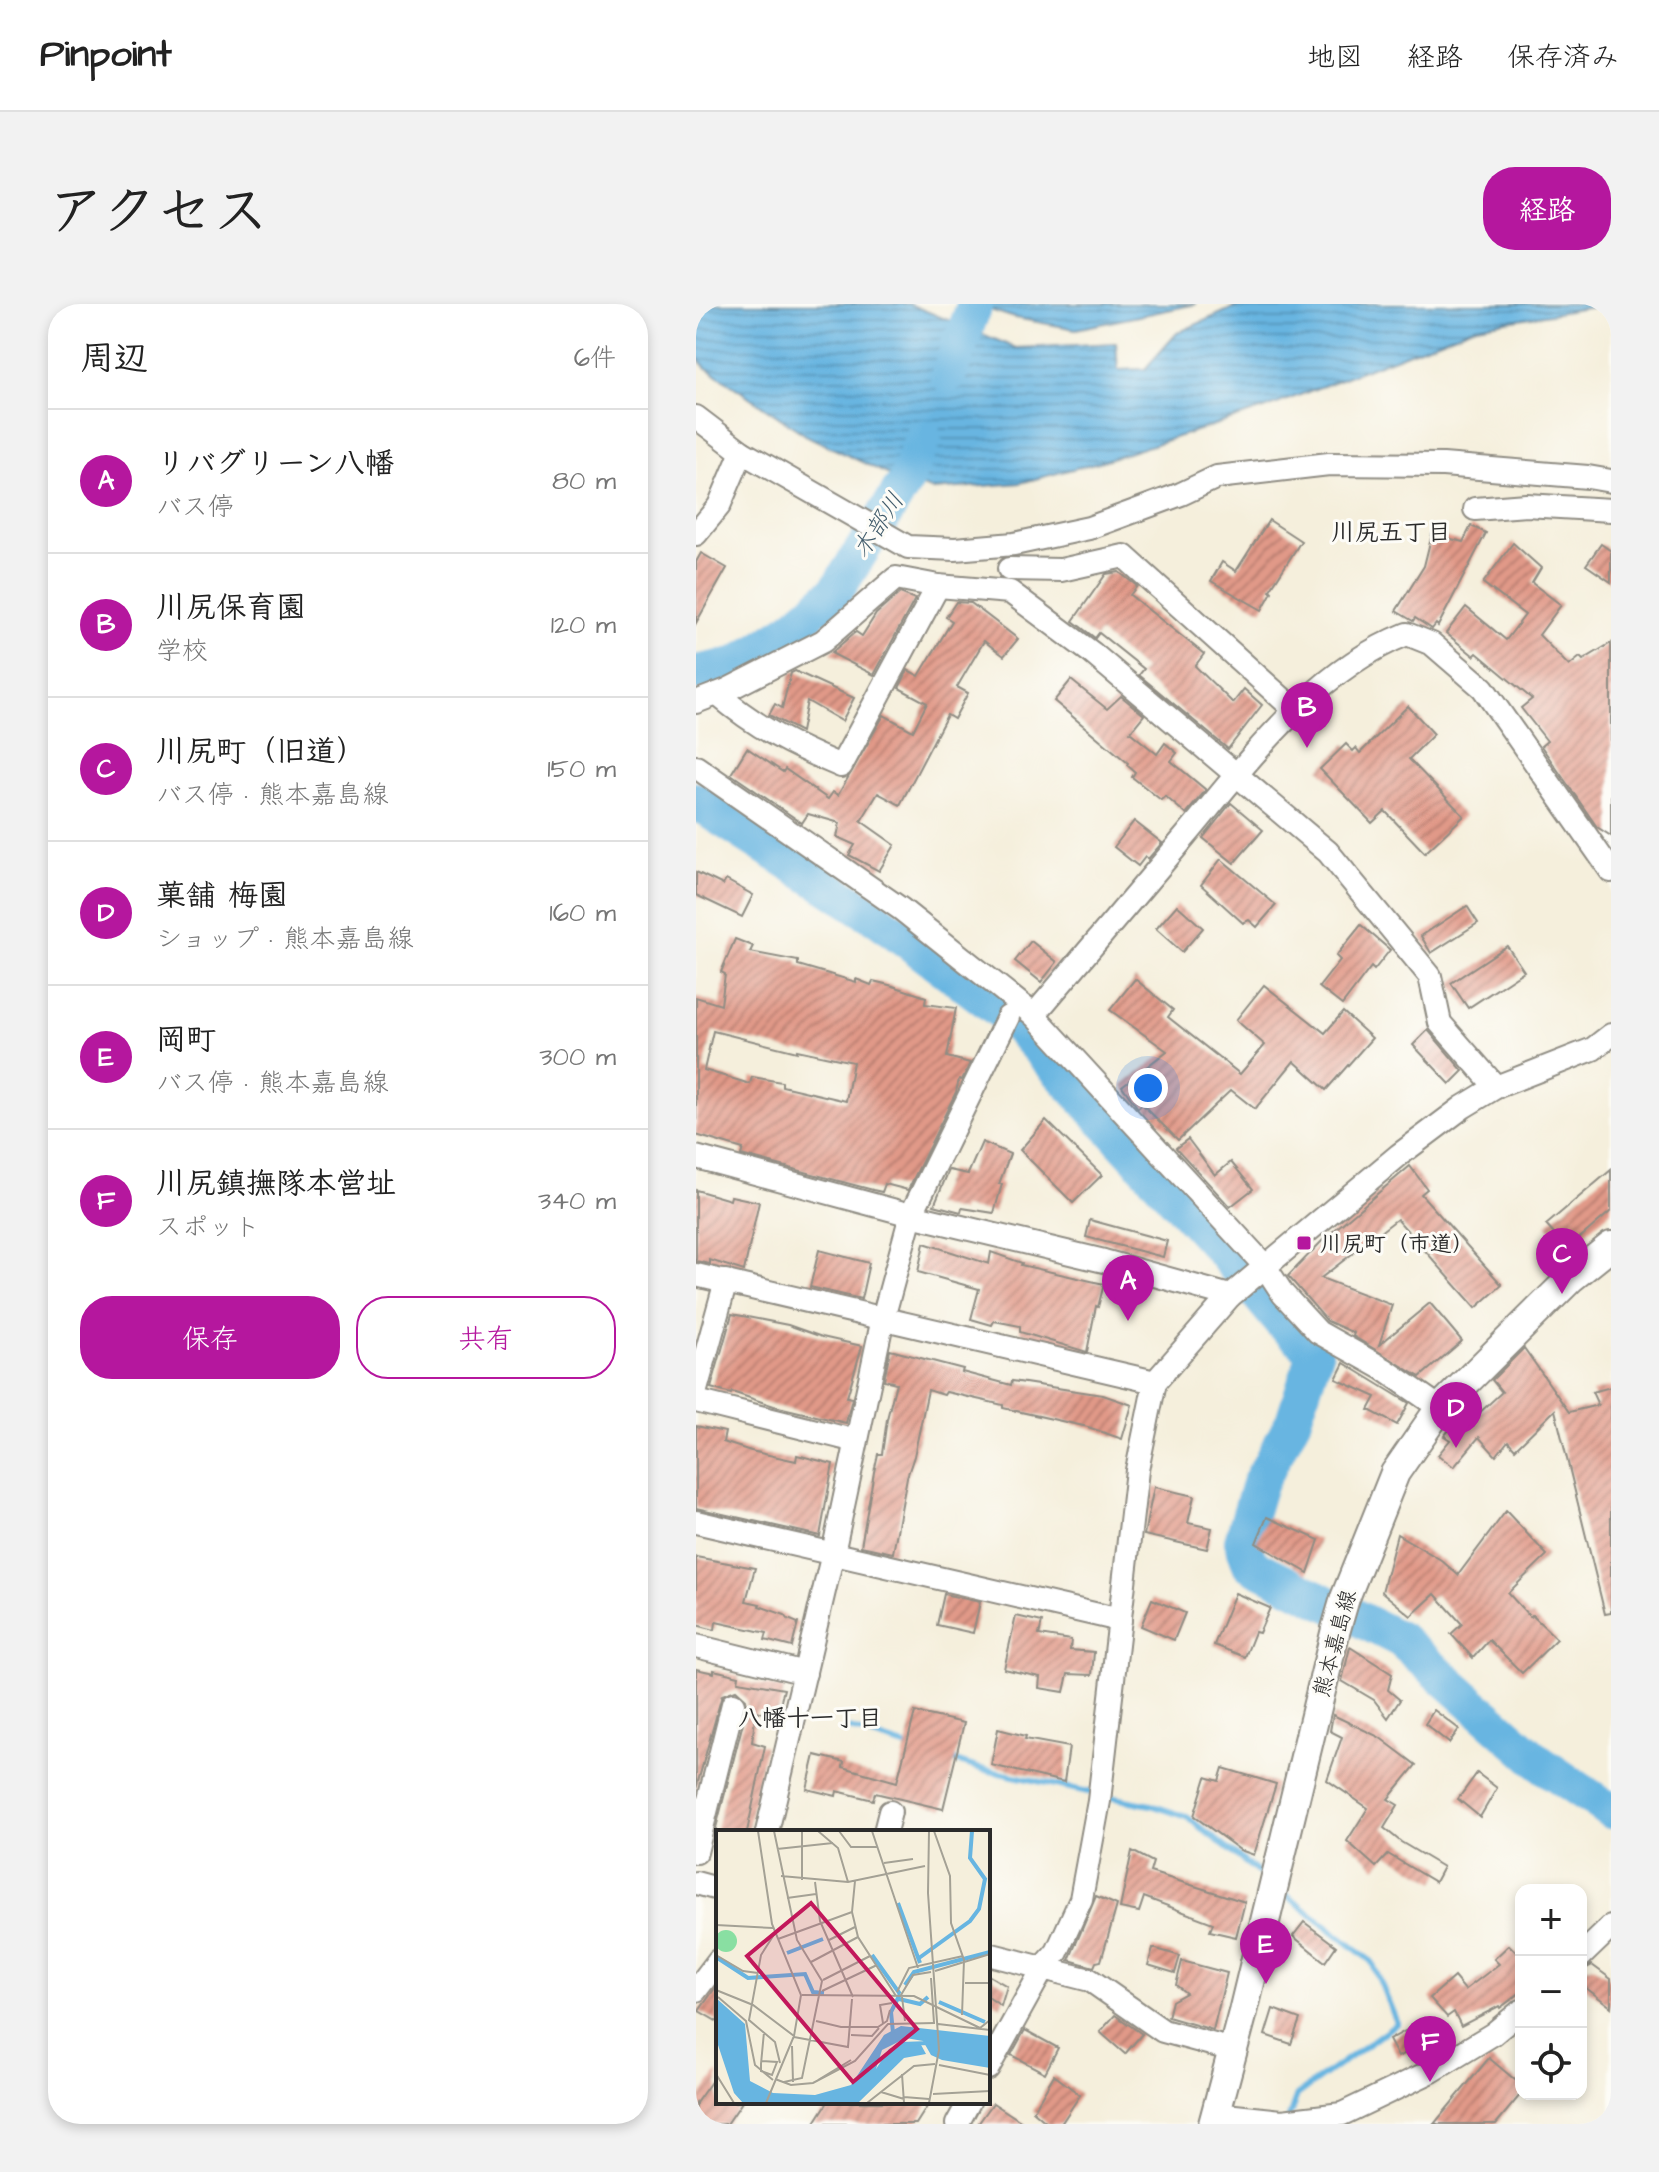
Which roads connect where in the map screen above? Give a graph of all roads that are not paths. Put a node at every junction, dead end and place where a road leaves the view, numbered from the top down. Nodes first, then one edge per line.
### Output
1 (697, 418) edge
2 (742, 452) junction
3 (1611, 481) edge
4 (1475, 509) dead end
5 (1611, 510) edge
6 (696, 534) edge
7 (959, 549) junction
8 (1010, 581) junction
9 (938, 586) junction
10 (717, 694) junction
11 (696, 702) edge
12 (1296, 711) junction
13 (696, 767) edge
14 (1236, 776) junction
15 (1611, 871) edge
16 (1034, 1015) junction
17 (1008, 1017) dead end
18 (1611, 1035) edge
19 (1496, 1087) junction
20 (696, 1157) edge
21 (911, 1215) junction
22 (1611, 1246) edge
23 (1259, 1271) junction
24 (696, 1275) edge
25 (726, 1281) junction
26 (1230, 1296) junction
27 (883, 1318) junction
28 (1155, 1382) junction
29 (696, 1390) edge
30 (696, 1401) edge
31 (1440, 1408) junction
32 (856, 1441) junction
33 (696, 1522) edge
34 (833, 1553) junction
35 (1120, 1620) junction
36 (696, 1646) edge
37 (805, 1673) junction
38 (733, 1704) dead end
39 (767, 1830) edge
40 (696, 1852) edge
41 (696, 1883) edge
42 (716, 1888) edge
43 (1611, 1927) edge
44 (1587, 1950) edge
45 (990, 1954) edge
46 (716, 1964) edge
47 (1044, 1967) junction
48 (696, 1990) edge
49 (1515, 2016) edge
50 (1233, 2050) junction
51 (990, 2064) edge
52 (968, 2104) edge
53 (1214, 2119) edge
54 (957, 2124) edge

1 - 2 street
2 - 6 street
2 - 7 street
3 - 7 street
4 - 5 street
7 - 8 street
8 - 9 street
8 - 12 street
8 - 14 street
9 - 10 street
9 - 10 street
10 - 11 street
12 - 14 street
12 - 15 street
13 - 16 street
14 - 16 street
14 - 19 street
16 - 23 street
17 - 21 street
18 - 19 street
19 - 23 street
20 - 21 street
21 - 26 street
21 - 27 street
22 - 31 main road, 熊本嘉島線
23 - 26 street
23 - 31 street
24 - 25 street
25 - 27 street
25 - 29 street
26 - 28 street
27 - 28 street
27 - 32 street
28 - 35 street
30 - 32 street
31 - 50 main road, 熊本嘉島線
32 - 34 street
33 - 34 street
34 - 35 street
34 - 37 street
35 - 47 street
36 - 37 street
37 - 39 street
38 - 40 street
41 - 42 street
43 - 44 street
45 - 47 street
46 - 48 street
47 - 50 street
47 - 51 street
49 - 53 street
50 - 53 main road, 熊本嘉島線
52 - 54 street

